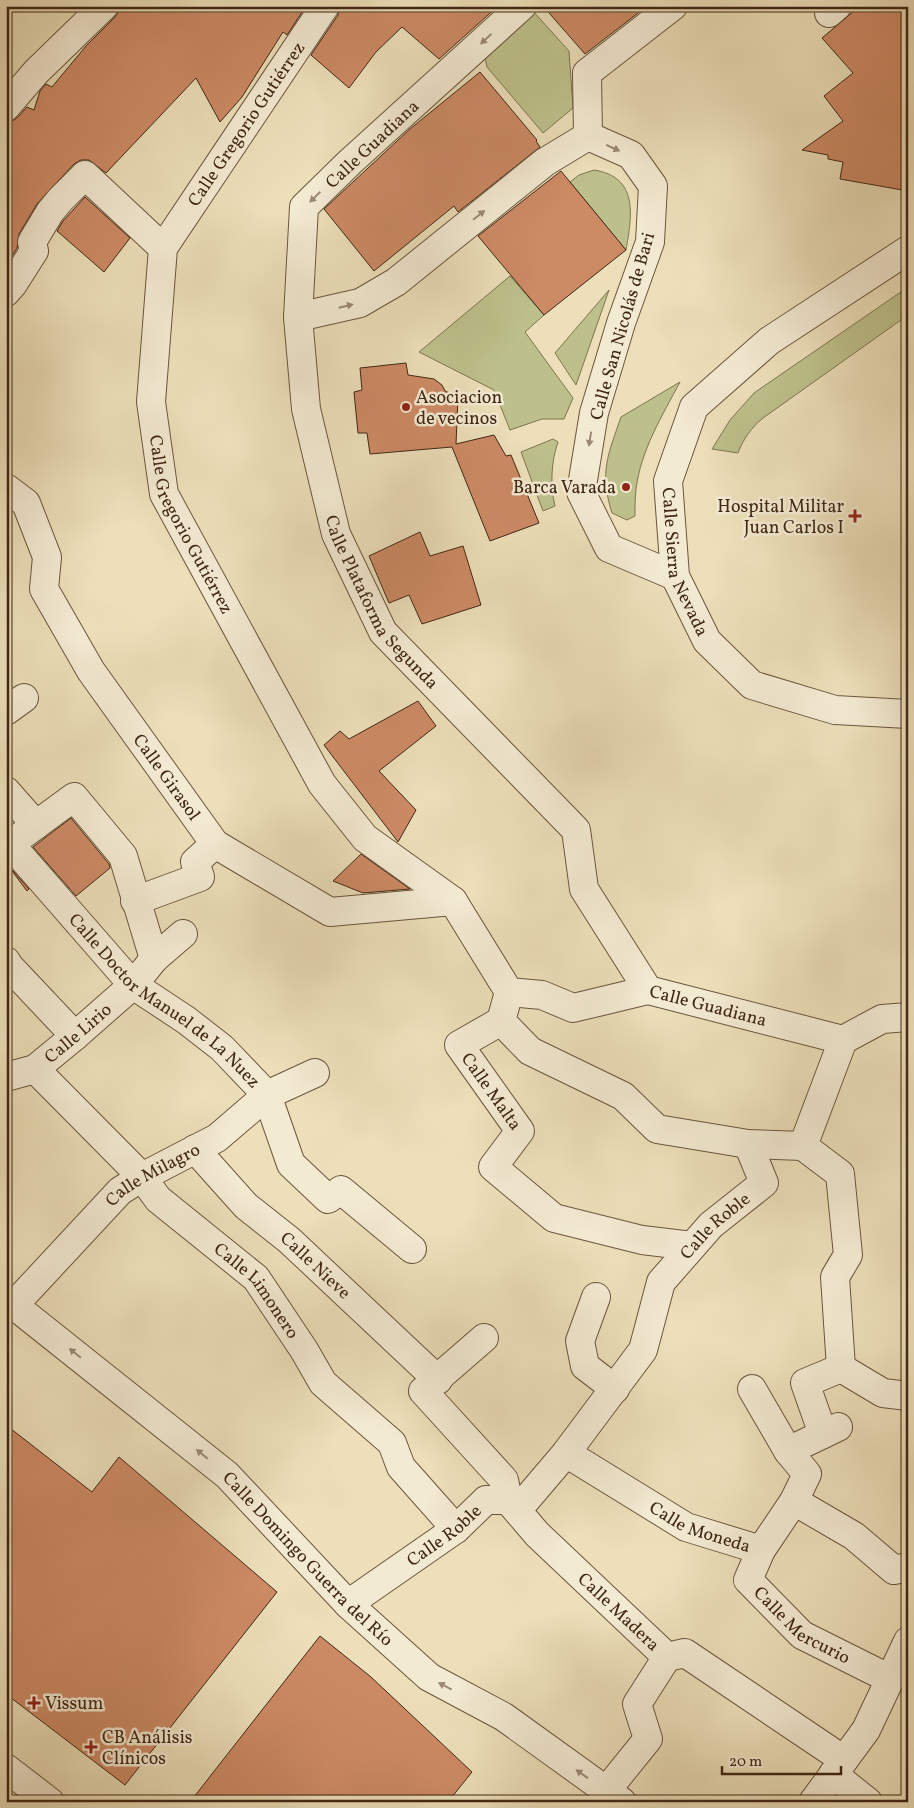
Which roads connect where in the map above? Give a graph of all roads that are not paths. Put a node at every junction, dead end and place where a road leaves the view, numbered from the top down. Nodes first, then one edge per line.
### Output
1 (104, 6) edge
2 (325, 6) edge
3 (522, 6) edge
4 (673, 6) edge
5 (6, 107) edge
6 (588, 136) junction
7 (163, 248) junction
8 (908, 250) edge
9 (6, 292) edge
10 (298, 317) junction
11 (6, 488) edge
12 (675, 576) junction
13 (908, 714) edge
14 (6, 790) edge
15 (36, 825) junction
16 (576, 830) joint
17 (215, 844) junction
18 (8, 845) edge
19 (135, 900) junction
20 (453, 901) junction
21 (183, 934) dead end
22 (154, 959) junction
23 (6, 961) edge
24 (133, 986) junction
25 (648, 990) junction
26 (509, 992) junction
27 (908, 1017) edge
28 (501, 1021) junction
29 (75, 1036) junction
30 (843, 1040) junction
31 (35, 1069) junction
32 (315, 1073) dead end
33 (6, 1076) edge
34 (267, 1095) junction
35 (748, 1144) junction
36 (804, 1146) junction
37 (195, 1149) junction
38 (142, 1177) junction
39 (692, 1246) junction
40 (412, 1249) dead end
41 (596, 1297) dead end
42 (10, 1302) edge
43 (484, 1338) dead end
44 (841, 1368) junction
45 (438, 1380) junction
46 (615, 1389) junction
47 (752, 1389) dead end
48 (908, 1396) edge
49 (788, 1451) junction
50 (566, 1453) junction
51 (508, 1500) junction
52 (794, 1501) junction
53 (456, 1529) junction
54 (761, 1550) junction
55 (908, 1568) edge
56 (348, 1604) junction
57 (908, 1641) edge
58 (667, 1658) junction
59 (890, 1680) junction
60 (838, 1767) junction
61 (6, 1768) edge
62 (614, 1797) edge
63 (50, 1802) edge
64 (813, 1802) edge
65 (868, 1802) edge

1 - 5 street
2 - 7 street, Calle Gregorio Gutiérrez
3 -> 10 street, Calle Guadiana
4 - 6 street
10 -> 6 street
6 -> 12 street, Calle San Nicolás de Bari
7 - 9 street
7 - 20 street, Calle Gregorio Gutiérrez
8 - 12 street, Calle Sierra Nevada
10 - 16 street, Calle Plataforma Segunda
11 - 17 street, Calle Girasol
12 - 13 street, Calle Sierra Nevada
14 - 15 street
15 - 18 street
15 - 19 street
16 - 25 street, Calle Guadiana
17 - 19 street
17 - 20 street, Calle Girasol
18 - 24 street, Calle Doctor Manuel de La Nuez
19 - 22 street
20 - 26 street, Calle Gregorio Gutiérrez
21 - 22 street, Calle Lirio
22 - 24 street, Calle Lirio
23 - 29 street
24 - 29 street, Calle Lirio
24 - 34 street, Calle Doctor Manuel de La Nuez
25 - 26 street
25 - 30 street, Calle Guadiana
26 - 28 street
27 - 30 street
28 - 35 street
28 - 39 street, Calle Malta
29 - 31 street, Calle Lirio
30 - 36 street
31 - 33 street, Calle Lirio
31 - 38 street, Calle Limonero
32 - 34 street, Calle Milagro
34 - 37 street, Calle Milagro
34 - 40 street, Calle Doctor Manuel de La Nuez
35 - 36 street
35 - 39 street, Calle Roble
36 - 44 street
37 - 38 street, Calle Milagro
37 - 45 street, Calle Nieve
38 - 42 street, Calle Milagro
38 - 53 street, Calle Limonero
39 - 46 street, Calle Roble
41 - 46 street
56 -> 42 street, Calle Domingo Guerra del Río
43 - 45 street
44 - 48 street
44 - 49 street
45 - 51 street
46 - 50 street, Calle Roble
47 - 49 street, Calle Moneda
49 - 52 street, Calle Moneda
50 - 51 street, Calle Roble
50 - 54 street, Calle Moneda
51 - 53 street, Calle Roble
51 - 58 street, Calle Madera
52 - 54 street, Calle Moneda
52 - 55 street
53 - 56 street, Calle Roble
54 - 59 street, Calle Mercurio
62 -> 56 street, Calle Domingo Guerra del Río
57 - 59 street
58 - 60 street, Calle Madera
58 - 62 street
59 - 60 street
60 - 64 street
60 - 65 street, Calle Madera
61 - 63 street

